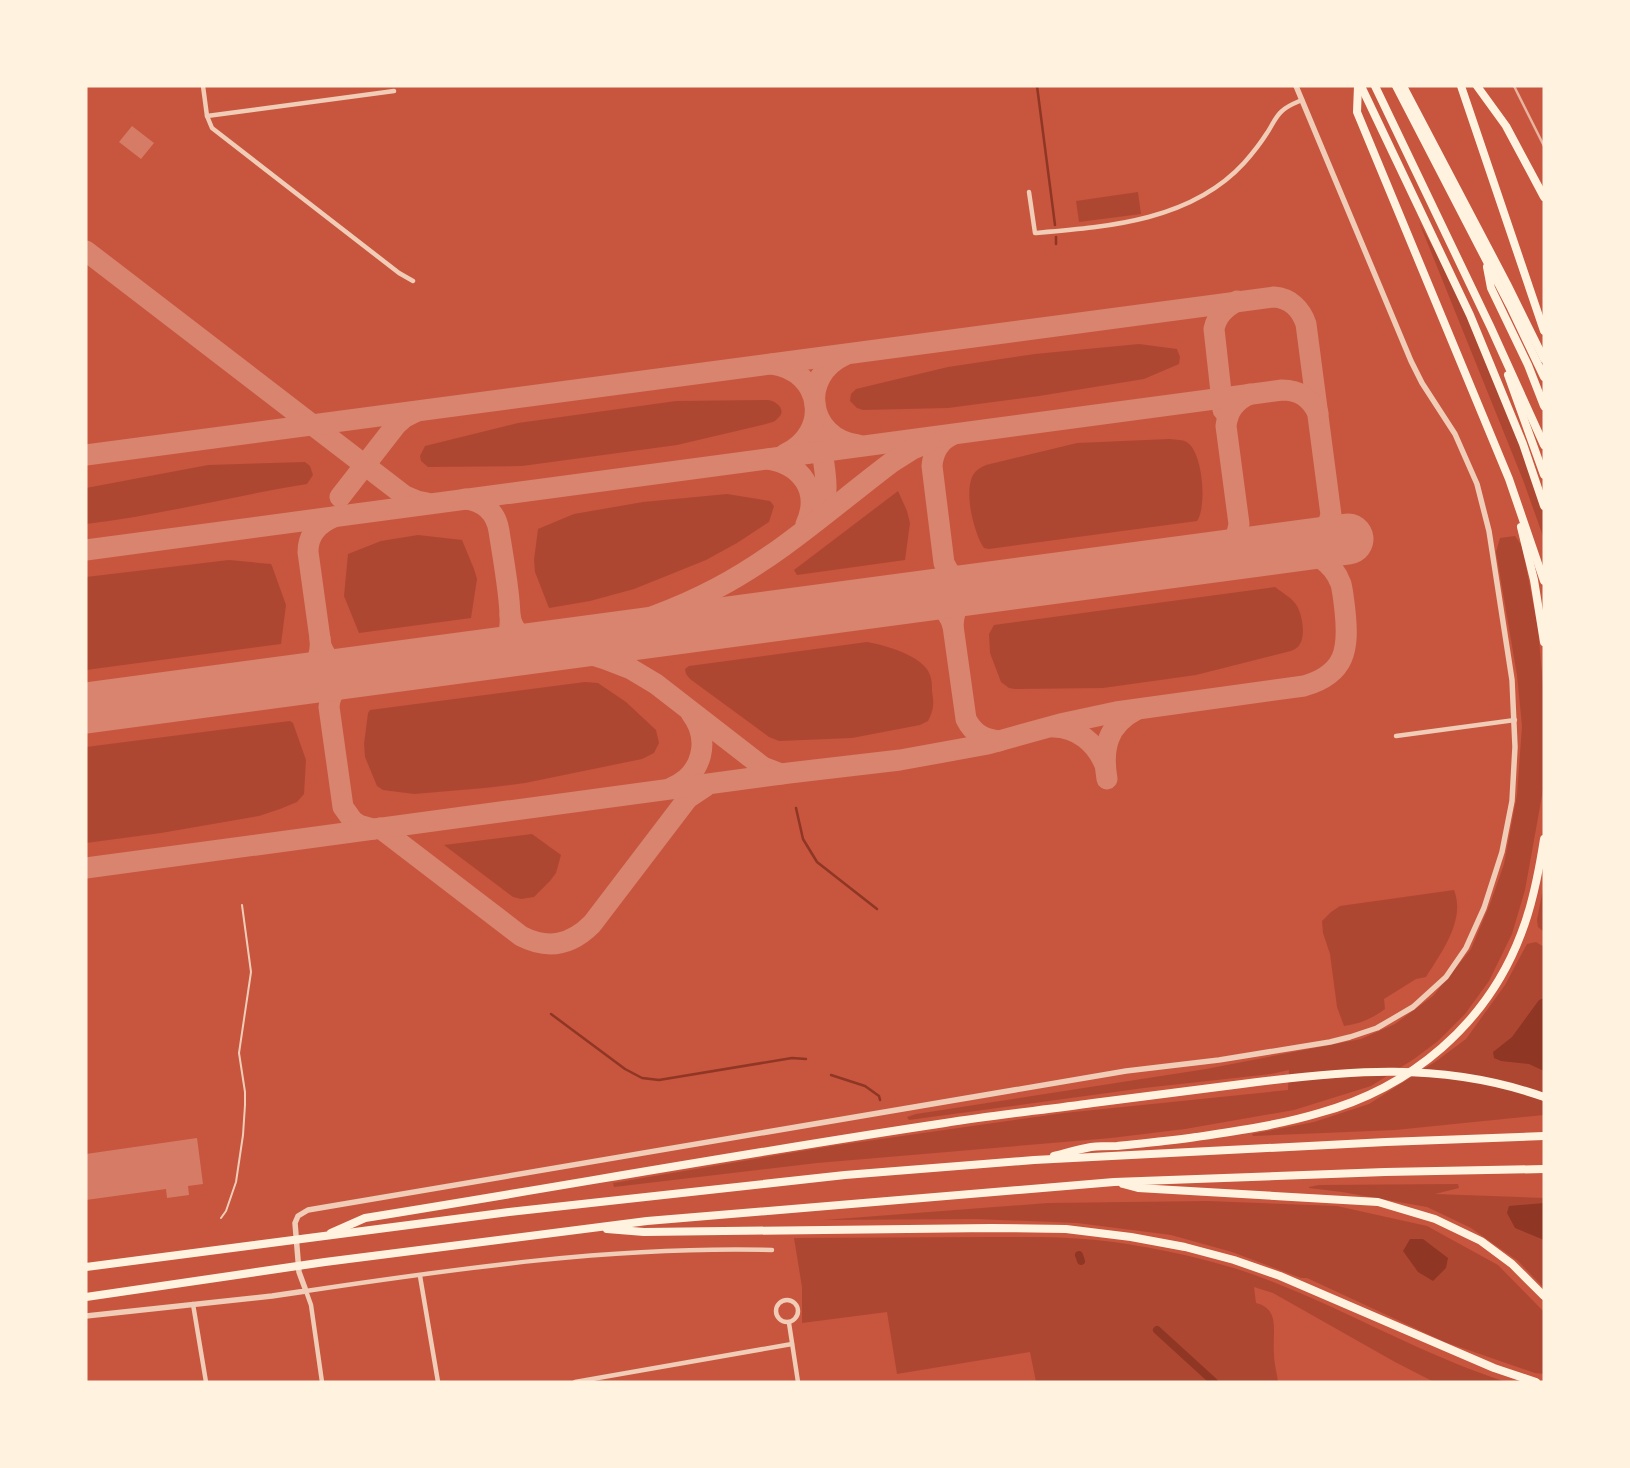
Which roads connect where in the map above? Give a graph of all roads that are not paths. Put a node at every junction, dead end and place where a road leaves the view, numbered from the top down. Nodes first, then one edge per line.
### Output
1 (203, 86) edge
2 (1296, 86) edge
3 (1360, 86) edge
4 (1374, 86) edge
5 (1396, 86) edge
6 (1402, 86) edge
7 (1461, 86) edge
8 (1477, 86) edge
9 (394, 91) dead end
10 (1302, 100) junction
11 (207, 116) junction
12 (1029, 192) dead end
13 (1544, 197) edge
14 (1485, 256) junction
15 (413, 281) dead end
16 (1491, 328) junction
17 (1544, 331) edge
18 (1544, 360) edge
19 (1544, 378) edge
20 (1544, 406) edge
21 (1544, 445) edge
22 (1544, 476) edge
23 (1509, 479) junction
24 (1544, 506) edge
25 (1544, 581) edge
26 (1544, 642) edge
27 (1515, 720) junction
28 (1396, 736) dead end
29 (1544, 839) edge
30 (242, 905) dead end
31 (1544, 1097) edge
32 (1544, 1136) edge
33 (1034, 1160) junction
34 (1544, 1169) edge
35 (1114, 1182) junction
36 (221, 1218) dead end
37 (590, 1228) junction
38 (322, 1237) junction
39 (772, 1250) dead end
40 (86, 1267) edge
41 (420, 1276) junction
42 (306, 1291) junction
43 (1544, 1296) edge
44 (86, 1297) edge
45 (193, 1304) junction
46 (86, 1316) edge
47 (789, 1323) junction
48 (792, 1344) junction
49 (206, 1382) edge
50 (322, 1382) edge
51 (438, 1382) edge
52 (575, 1382) edge
53 (798, 1382) edge
54 (1536, 1382) edge

1 - 11 street
2 - 10 street
3 - 23 highway
3 - 24 highway
4 - 16 highway
5 - 14 highway
6 - 18 highway
7 - 17 highway
8 - 13 highway
9 - 11 street
10 - 12 street
10 - 27 street
11 - 15 street
14 - 19 highway
14 - 20 highway
16 - 21 highway
16 - 22 highway
23 - 25 highway
23 - 26 highway
27 - 28 street
27 - 42 street
29 - 33 highway
30 - 36 lane
31 - 38 highway
32 - 33 highway
33 - 38 highway
34 - 35 highway
35 - 37 highway
35 - 43 highway
37 - 44 highway
37 - 54 highway
38 - 40 highway
39 - 41 street
41 - 42 street
41 - 51 street
42 - 45 street
42 - 50 street
45 - 46 street
45 - 49 street
47 - 47 street
47 - 48 street
48 - 52 street
48 - 53 street

